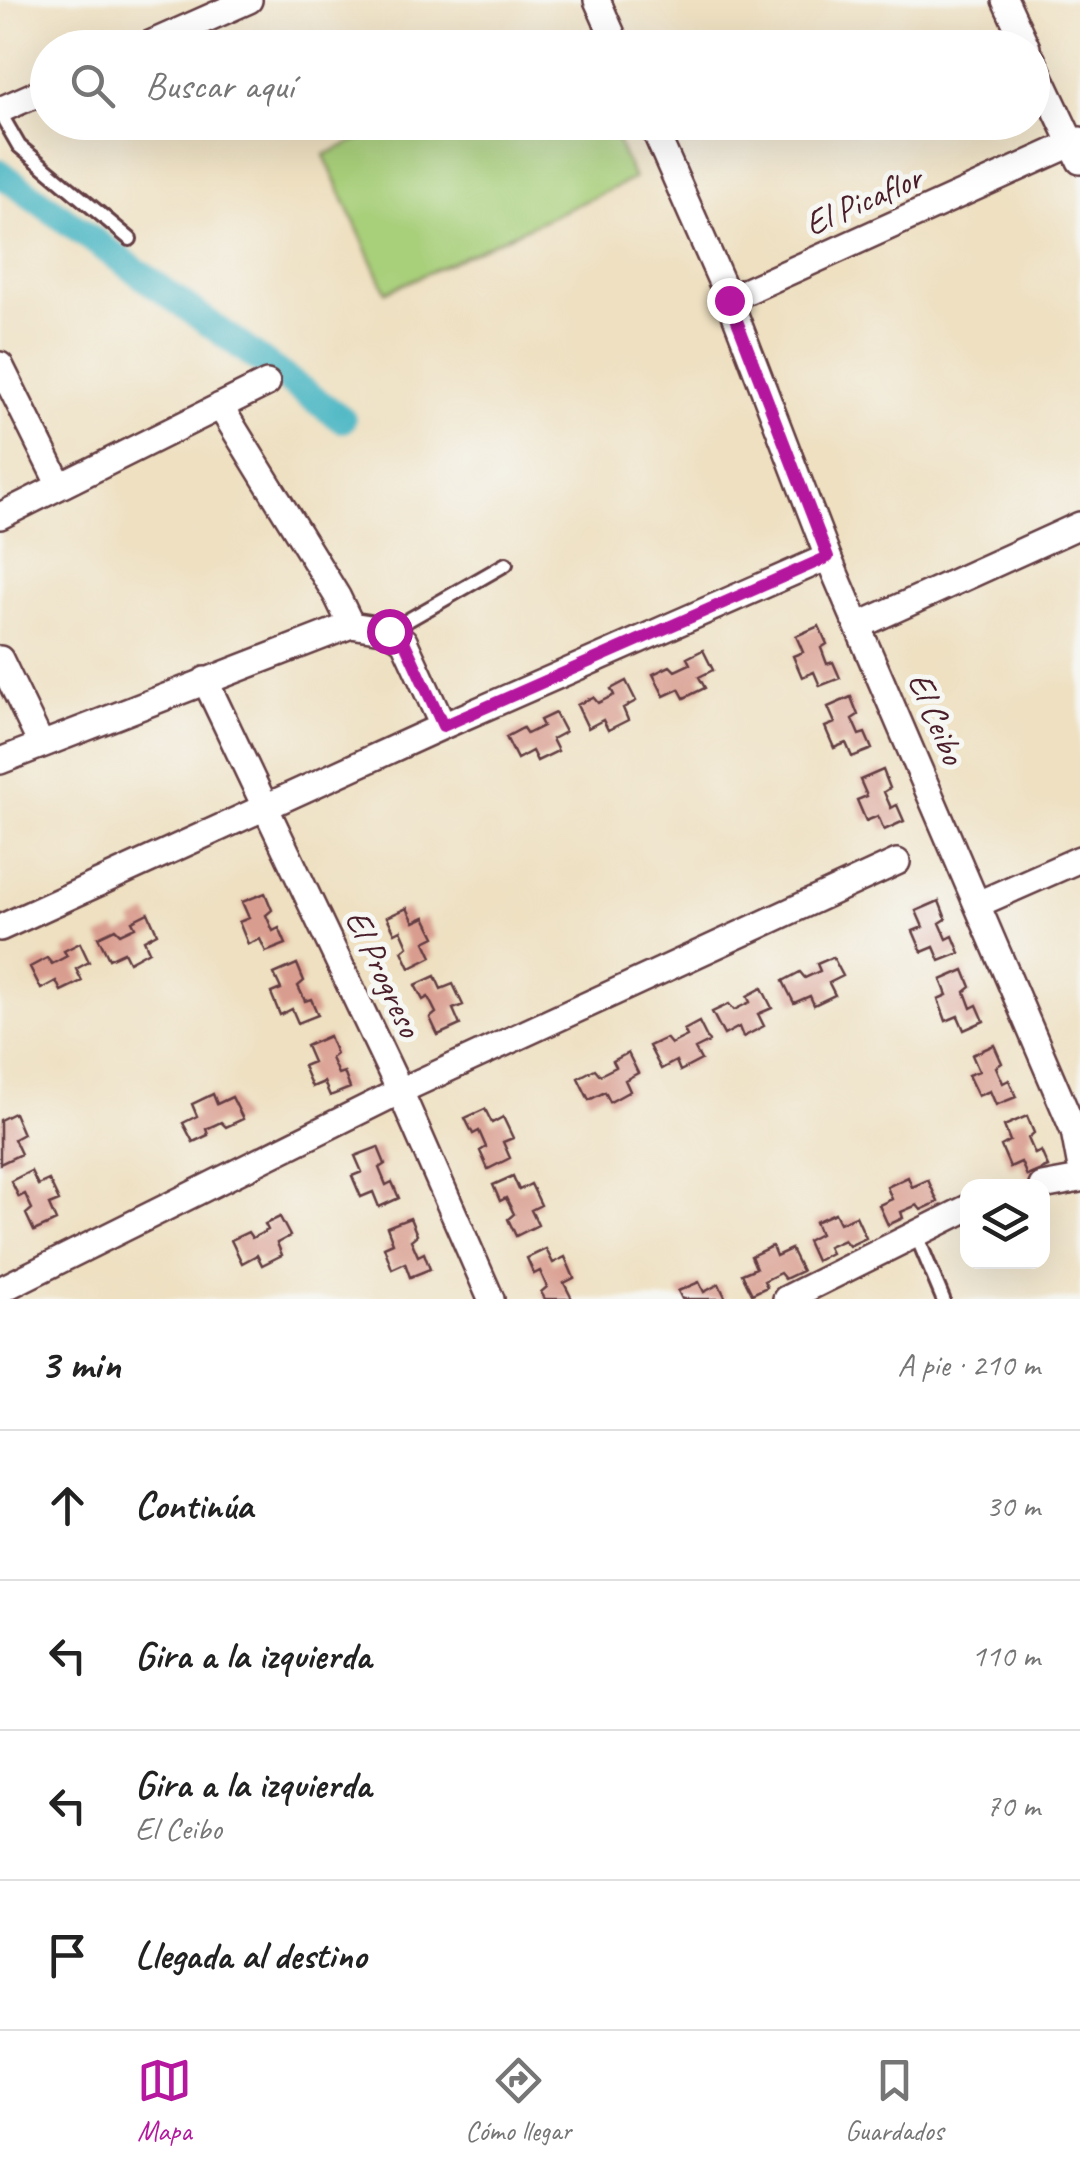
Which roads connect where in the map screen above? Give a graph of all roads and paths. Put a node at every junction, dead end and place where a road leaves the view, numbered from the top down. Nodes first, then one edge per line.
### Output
1 (250, 0) edge
2 (598, 0) edge
3 (1005, 0) edge
4 (182, 30) edge
5 (610, 30) edge
6 (1019, 30) edge
7 (1050, 95) edge
8 (30, 97) edge
9 (0, 111) edge
10 (659, 140) edge
11 (1077, 148) edge
12 (130, 239) dead end
13 (729, 300) junction
14 (0, 365) edge
15 (267, 383) dead end
16 (220, 406) junction
17 (60, 486) junction
18 (0, 516) edge
19 (1080, 525) edge
20 (828, 557) junction
21 (506, 564) dead end
22 (351, 625) junction
23 (860, 625) junction
24 (389, 631) junction
25 (0, 659) edge
26 (205, 680) junction
27 (443, 726) junction
28 (41, 744) junction
29 (0, 761) edge
30 (268, 808) junction
31 (1080, 859) edge
32 (896, 862) dead end
33 (978, 904) junction
34 (0, 928) edge
35 (400, 1090) junction
36 (1080, 1163) edge
37 (1080, 1179) edge
38 (1050, 1185) edge
39 (960, 1212) edge
40 (915, 1232) junction
41 (0, 1290) edge
42 (490, 1299) edge
43 (786, 1299) edge
44 (943, 1299) edge

1 - 4 street
2 - 5 street
3 - 6 street
7 - 11 street
8 - 9 street
9 - 12 lane
10 - 13 street, El Ceibo
11 - 13 street, El Picaflor
13 - 20 street, El Ceibo
14 - 17 street
15 - 16 street
16 - 17 street
16 - 22 street
17 - 18 street
19 - 23 street
20 - 23 street, El Ceibo
20 - 27 street
21 - 24 lane
22 - 24 street
22 - 26 street
23 - 33 street, El Ceibo
24 - 27 street
25 - 28 street
26 - 28 street
26 - 30 street, El Progreso
27 - 30 street
28 - 29 street
30 - 34 street
30 - 35 street, El Progreso
31 - 33 street
32 - 35 street
33 - 36 street, El Ceibo
35 - 41 street
35 - 42 street, El Progreso
37 - 38 street
39 - 40 street
40 - 43 street
40 - 44 lane

